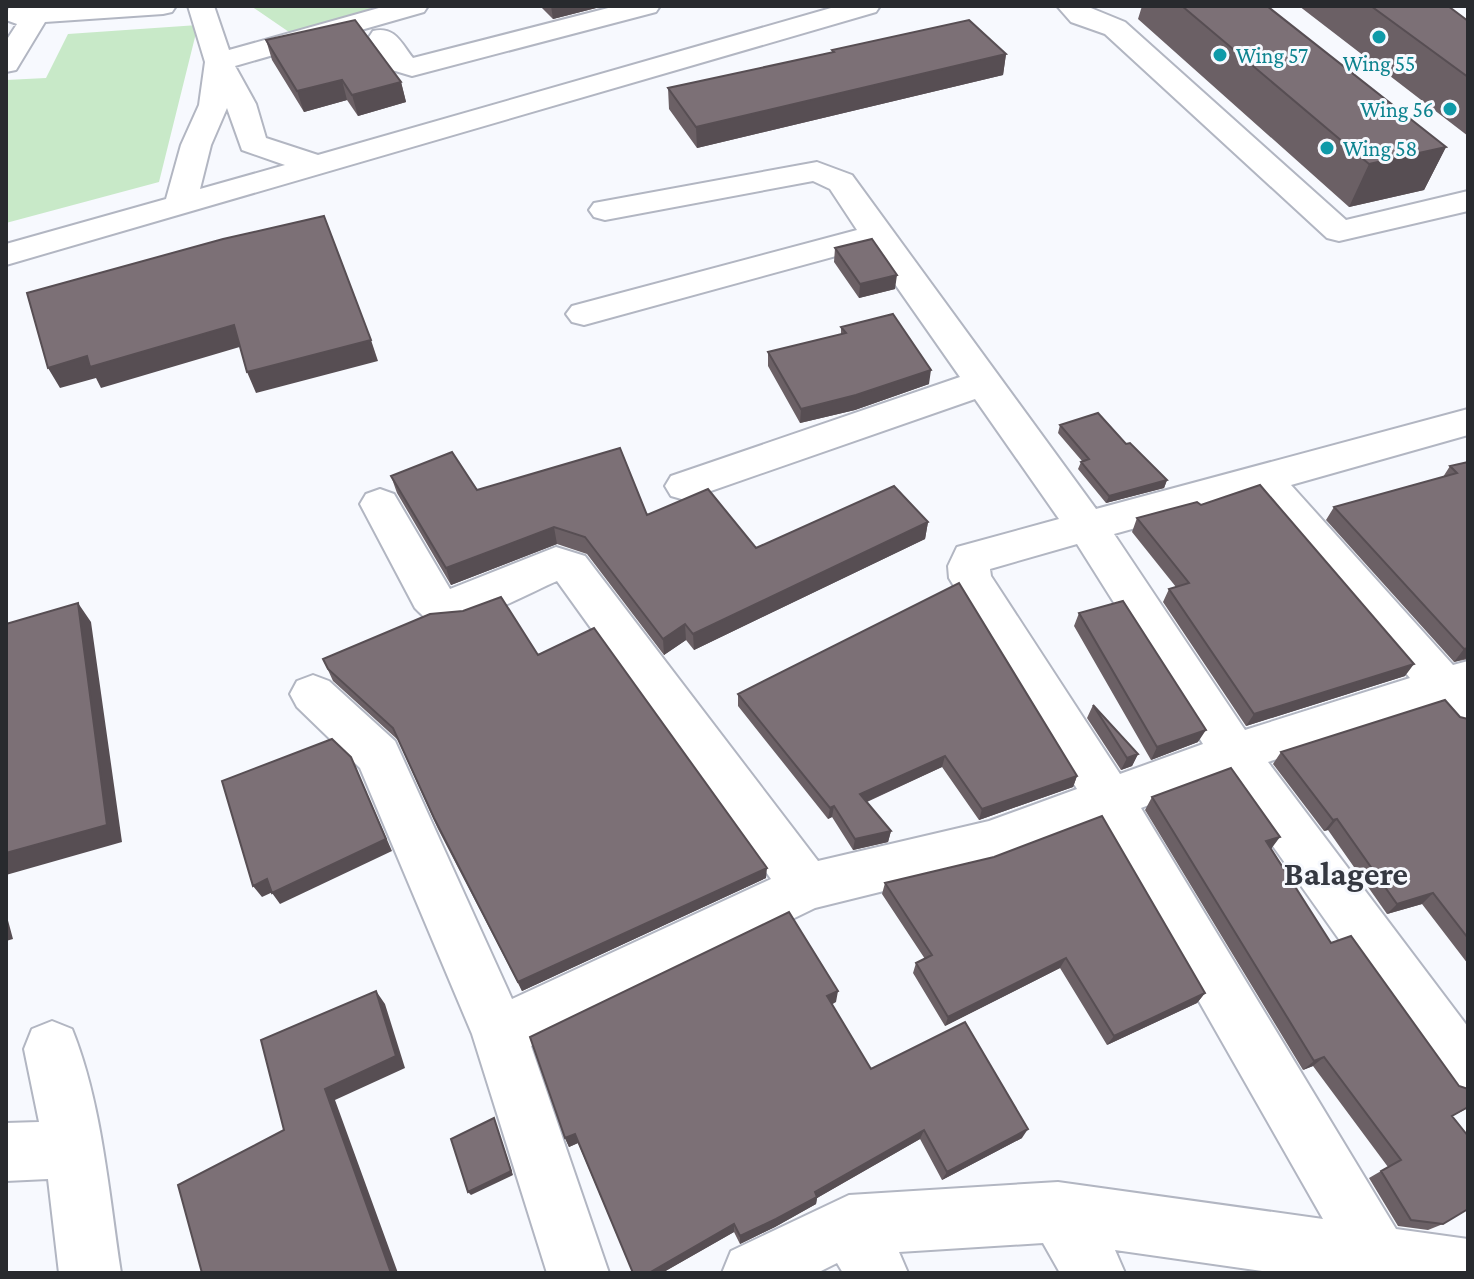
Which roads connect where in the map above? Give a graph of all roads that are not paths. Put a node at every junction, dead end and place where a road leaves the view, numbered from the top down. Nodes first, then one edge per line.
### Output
1 (163, 6) edge
2 (201, 6) edge
3 (415, 6) edge
4 (647, 6) edge
5 (867, 6) edge
6 (1132, 6) edge
7 (68, 9) edge
8 (29, 10) edge
9 (1076, 11) edge
10 (383, 37) dead end
11 (219, 62) junction
12 (6, 64) edge
13 (317, 165) junction
14 (1468, 201) edge
15 (180, 205) junction
16 (605, 210) dead end
17 (877, 235) junction
18 (6, 255) edge
19 (584, 314) dead end
20 (984, 382) junction
21 (1458, 437) edge
22 (1261, 477) junction
23 (685, 486) dead end
24 (380, 504) dead end
25 (1088, 528) junction
26 (1460, 693) edge
27 (313, 694) dead end
28 (1234, 753) junction
29 (1110, 800) junction
30 (807, 887) junction
31 (499, 1033) junction
32 (52, 1049) dead end
33 (1468, 1073) edge
34 (73, 1149) junction
35 (6, 1152) edge
36 (1058, 1212) junction
37 (863, 1249) edge
38 (1379, 1258) junction
39 (1468, 1270) edge
40 (90, 1273) edge
41 (578, 1273) edge
42 (753, 1273) edge
43 (1094, 1273) edge

1 - 7 street
2 - 11 street
3 - 11 street
4 - 10 street
5 - 13 street
6 - 9 street
7 - 8 street
8 - 12 street
9 - 14 street
11 - 13 street
11 - 15 street
13 - 15 street
15 - 18 street
16 - 17 street
17 - 19 street
17 - 20 street
20 - 23 street
20 - 25 street
21 - 22 street
22 - 25 street
22 - 26 street
24 - 30 street
25 - 28 street
25 - 29 street
26 - 28 street
27 - 31 street
28 - 29 street
28 - 33 street
29 - 30 street
29 - 38 street
30 - 31 street
31 - 41 street
32 - 34 street
34 - 35 street
34 - 40 street
36 - 37 street
36 - 38 street
36 - 43 street
37 - 42 street
38 - 39 street

